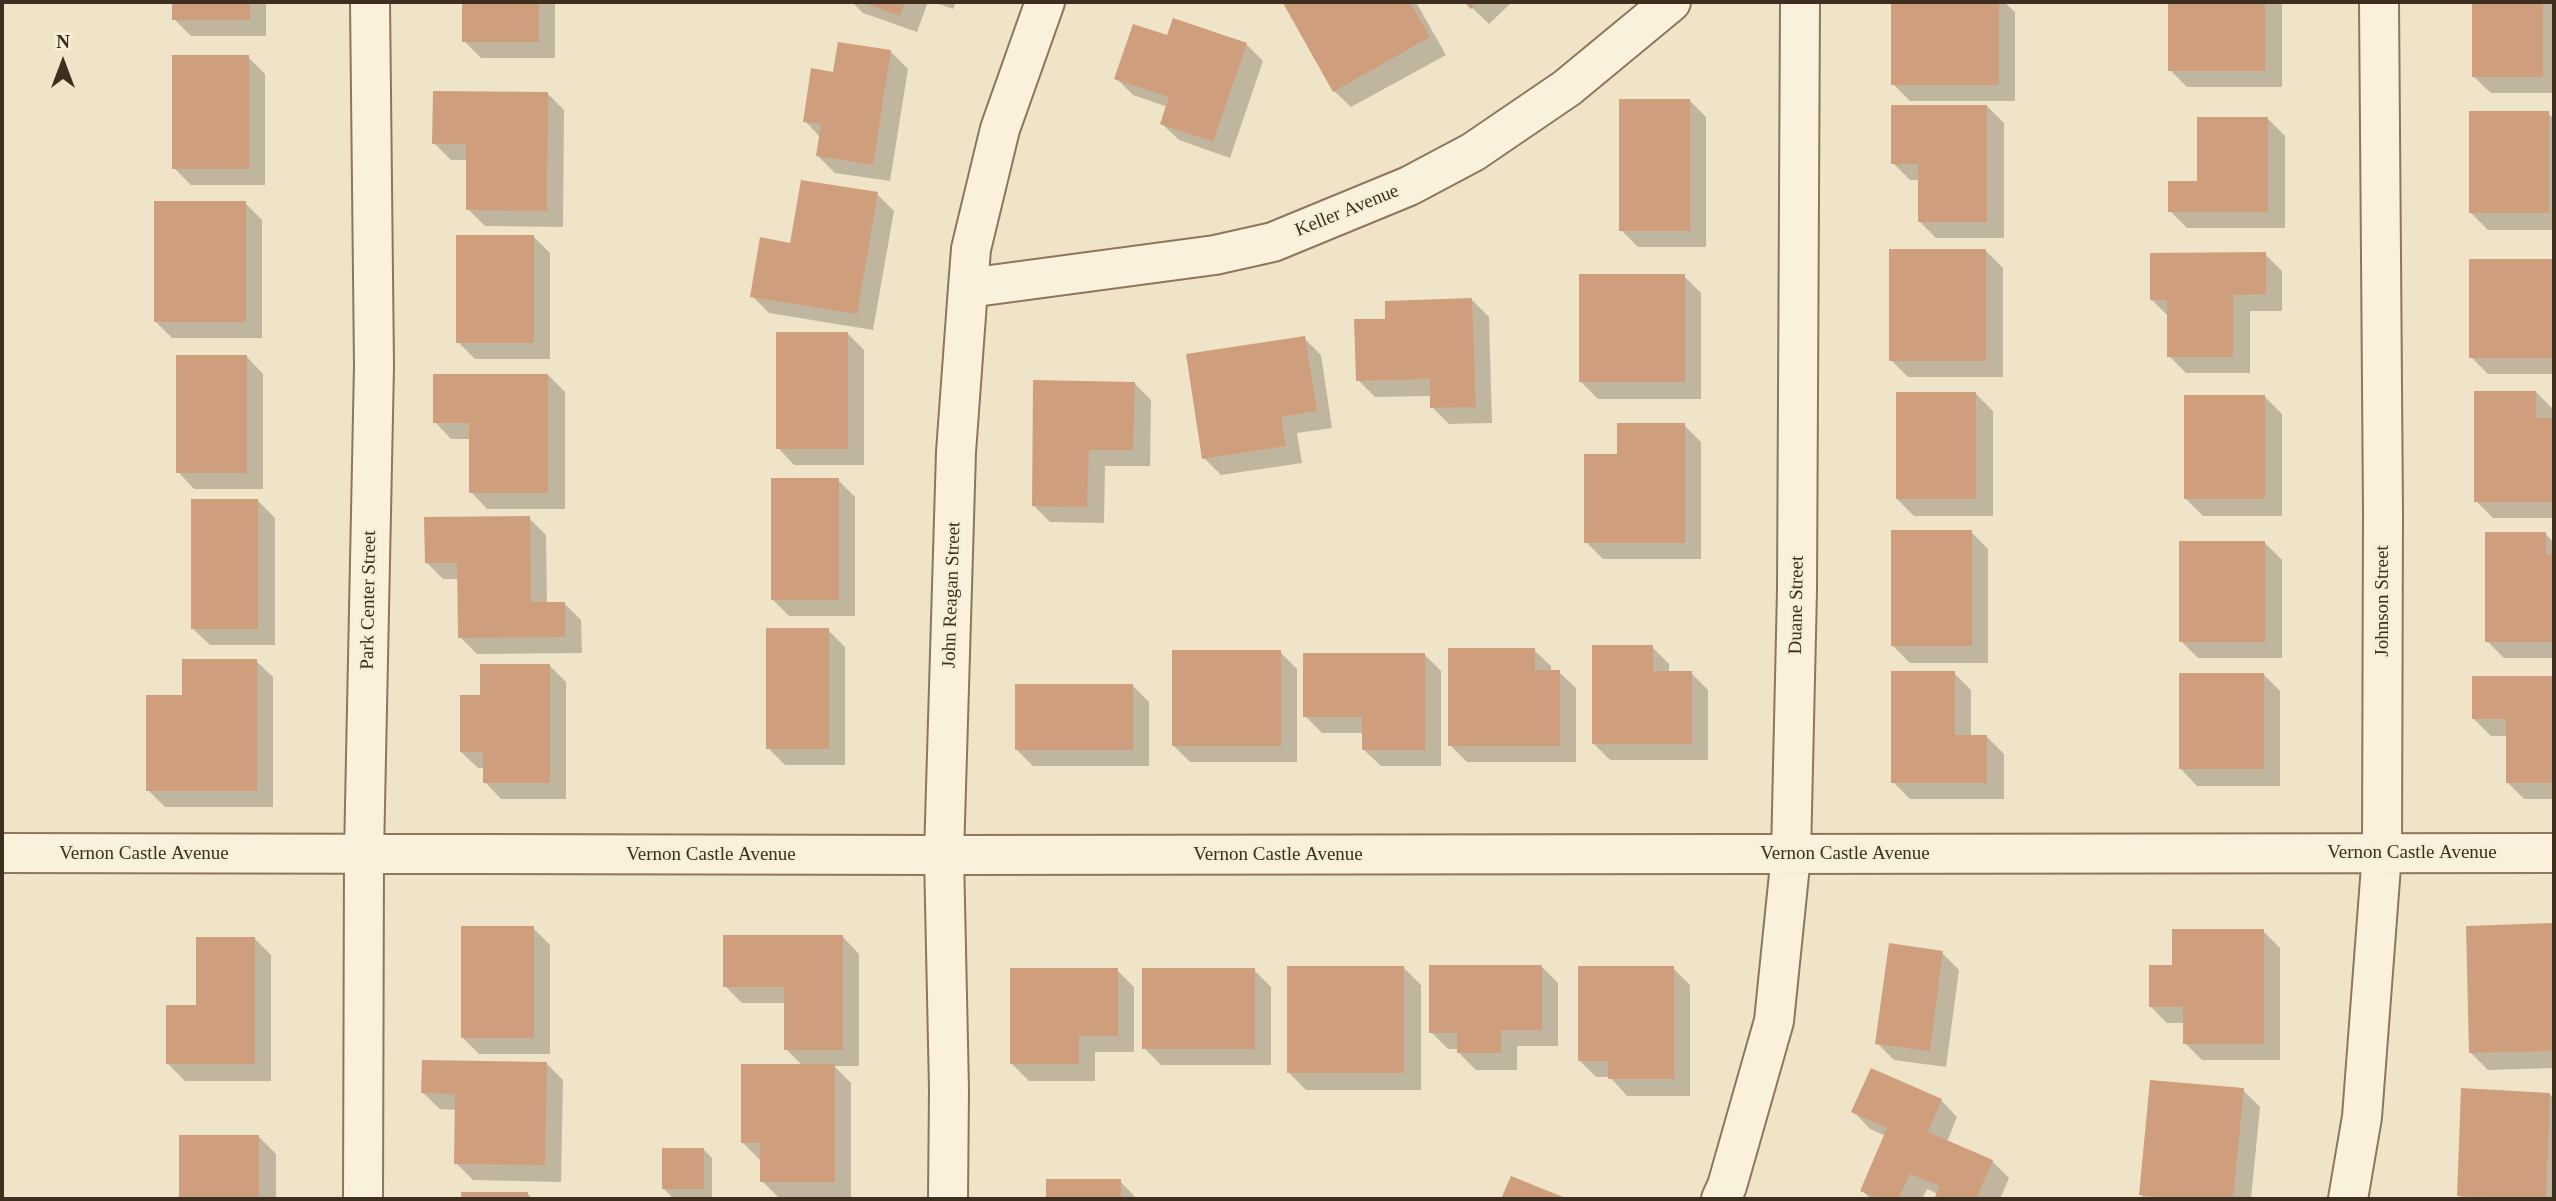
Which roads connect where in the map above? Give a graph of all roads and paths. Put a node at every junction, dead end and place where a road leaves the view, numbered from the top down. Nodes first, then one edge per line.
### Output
1 (370, 2) edge
2 (1045, 2) edge
3 (1671, 2) edge
4 (1800, 2) edge
5 (2379, 2) edge
6 (968, 288) junction
7 (2, 853) edge
8 (2382, 853) junction
9 (2554, 853) edge
10 (364, 855) junction
11 (944, 855) junction
12 (1791, 855) junction
13 (363, 1199) edge
14 (948, 1199) edge
15 (1721, 1199) edge
16 (2348, 1199) edge

1 - 10 street, Park Center Street
2 - 6 street, John Reagan Street
3 - 6 street, Keller Avenue
4 - 12 street, Duane Street
5 - 8 street, Johnson Street
6 - 11 street, John Reagan Street
7 - 10 street, Vernon Castle Avenue
8 - 9 street, Vernon Castle Avenue
8 - 12 street, Vernon Castle Avenue
8 - 16 street, Johnson Street
10 - 11 street, Vernon Castle Avenue
10 - 13 street, Park Center Street
11 - 12 street, Vernon Castle Avenue
11 - 14 street, John Reagan Street
12 - 15 street, Duane Street

